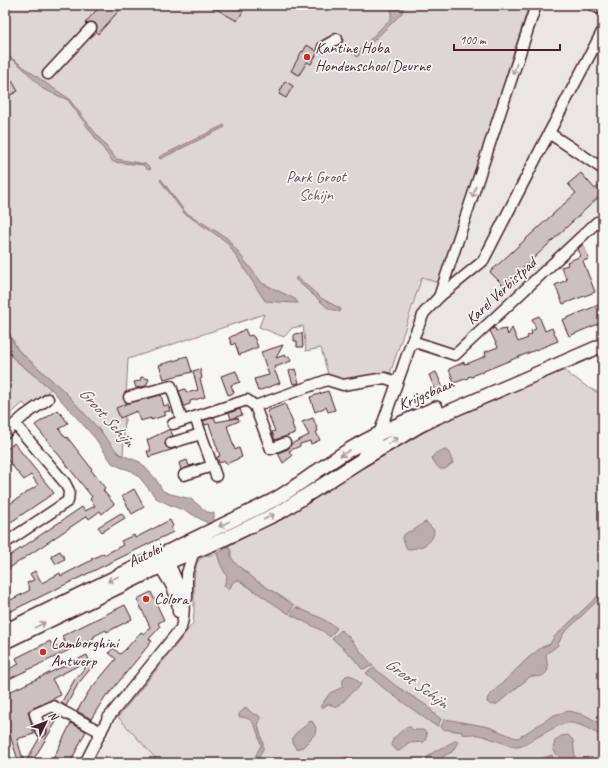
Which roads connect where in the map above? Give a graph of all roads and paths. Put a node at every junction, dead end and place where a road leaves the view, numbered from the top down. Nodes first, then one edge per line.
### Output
1 (536, 5) edge
2 (592, 5) edge
3 (603, 10) edge
4 (91, 28) dead end
5 (603, 30) edge
6 (337, 39) dead end
7 (323, 47) dead end
8 (48, 74) dead end
9 (548, 133) junction
10 (603, 169) edge
11 (603, 224) edge
12 (439, 297) junction
13 (603, 337) edge
14 (412, 341) junction
15 (603, 345) edge
16 (397, 382) junction
17 (129, 397) dead end
18 (48, 400) dead end
19 (255, 406) junction
20 (387, 410) junction
21 (195, 417) junction
22 (403, 422) junction
23 (15, 424) junction
24 (5, 433) edge
25 (201, 434) junction
26 (379, 434) junction
27 (171, 443) dead end
28 (285, 443) dead end
29 (360, 461) junction
30 (212, 466) junction
31 (184, 475) dead end
32 (216, 476) dead end
33 (299, 500) joint
34 (272, 501) joint
35 (5, 542) edge
36 (194, 550) junction
37 (163, 562) junction
38 (184, 603) junction
39 (5, 631) edge
40 (5, 642) edge
41 (168, 644) junction
42 (41, 731) dead end
43 (101, 732) junction
44 (85, 763) edge

1 -> 12 street
2 - 3 street
4 - 8 street
5 - 9 street
6 - 7 street
9 - 10 street
9 - 12 street
11 - 14 street, Karel Verbistpad
12 - 14 street
13 - 22 main road, Krijgsbaan
14 - 16 street
29 -> 15 main road, Krijgsbaan
16 - 19 street
16 - 20 street
17 - 21 street
18 - 23 street
19 - 21 street
19 - 28 street
20 - 22 street
20 - 26 street
21 - 25 street
22 - 26 main road, Krijgsbaan
23 - 24 street
23 - 35 street
25 - 27 street
25 - 30 street
26 - 29 street
26 -> 34 main road, Krijgsbaan
29 - 33 main road, Krijgsbaan
30 - 31 street
30 - 32 street
36 -> 33 main road, Autolei
34 -> 37 main road, Autolei
36 - 37 main road, Autolei
36 - 38 street
37 - 38 street
37 -> 39 main road, Autolei
40 -> 37 main road, Autolei
37 - 41 street
38 - 41 street
41 - 43 street
42 - 43 street
43 - 44 street

